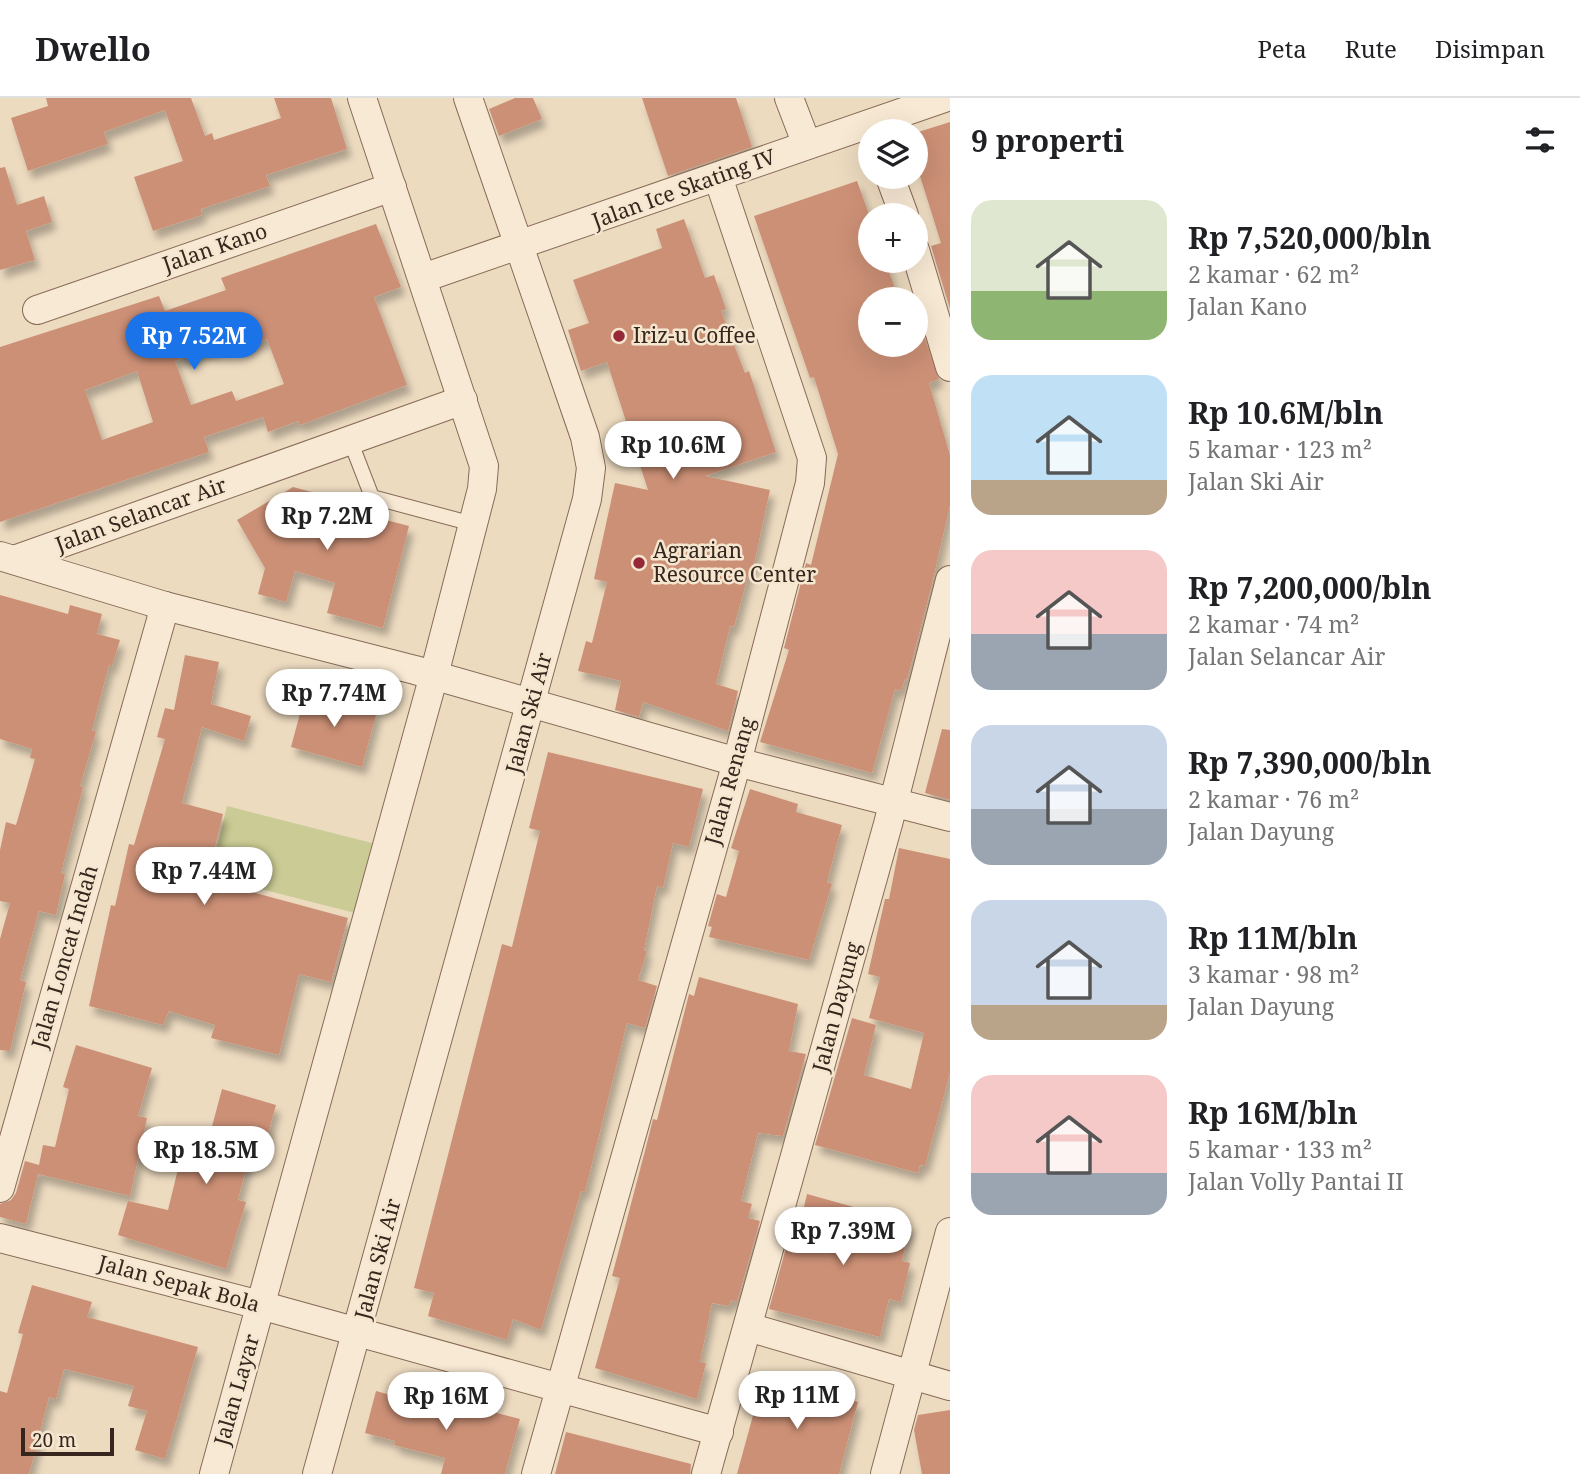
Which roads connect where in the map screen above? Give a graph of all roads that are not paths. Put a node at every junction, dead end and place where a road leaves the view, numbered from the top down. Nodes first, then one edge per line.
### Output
1 (362, 98) edge
2 (468, 98) edge
3 (789, 98) edge
4 (944, 98) edge
5 (893, 119) edge
6 (858, 131) edge
7 (807, 145) junction
8 (718, 177) junction
9 (392, 187) junction
10 (519, 247) junction
11 (922, 273) edge
12 (423, 278) junction
13 (37, 310) dead end
14 (950, 367) edge
15 (463, 400) junction
16 (350, 440) junction
17 (473, 524) junction
18 (9, 557) edge
19 (950, 580) edge
20 (165, 606) junction
21 (434, 676) junction
22 (531, 704) junction
23 (737, 762) junction
24 (893, 801) junction
25 (950, 817) edge
26 (0, 1188) edge
27 (950, 1232) edge
28 (0, 1238) edge
29 (260, 1305) junction
30 (748, 1327) junction
31 (358, 1333) junction
32 (912, 1375) junction
33 (950, 1386) edge
34 (560, 1387) junction
35 (719, 1432) junction
36 (214, 1474) edge
37 (317, 1474) edge
38 (536, 1474) edge
39 (706, 1474) edge
40 (885, 1474) edge

1 - 9 street
2 - 10 street, Jalan Ski Air
3 - 7 street
4 - 5 street, Jalan Ice Skating IV
6 - 7 street, Jalan Ice Skating IV
7 - 8 street, Jalan Ice Skating IV
8 - 10 street, Jalan Ice Skating IV
8 - 23 street, Jalan Renang
9 - 12 street
9 - 13 street, Jalan Kano
10 - 12 street, Jalan Ice Skating IV
10 - 22 street, Jalan Ski Air
11 - 14 street
12 - 15 street
15 - 16 street, Jalan Selancar Air
15 - 17 street
16 - 17 lane
16 - 18 street, Jalan Selancar Air
17 - 21 street
18 - 20 street
19 - 24 street, Jalan Dayung
20 - 21 street
20 - 26 street, Jalan Loncat Indah
21 - 22 street
21 - 29 street
22 - 23 street
22 - 31 street, Jalan Ski Air
23 - 24 street
23 - 34 street, Jalan Renang
24 - 25 street
24 - 30 street, Jalan Dayung
27 - 32 street
28 - 29 street, Jalan Sepak Bola
29 - 31 street, Jalan Sepak Bola
29 - 36 street, Jalan Layar
30 - 32 street
30 - 35 street, Jalan Dayung
31 - 34 street, Jalan Sepak Bola
31 - 37 street
32 - 33 street
32 - 40 street
34 - 35 street, Jalan Sepak Bola
34 - 38 street, Jalan Renang
35 - 39 street, Jalan Dayung

